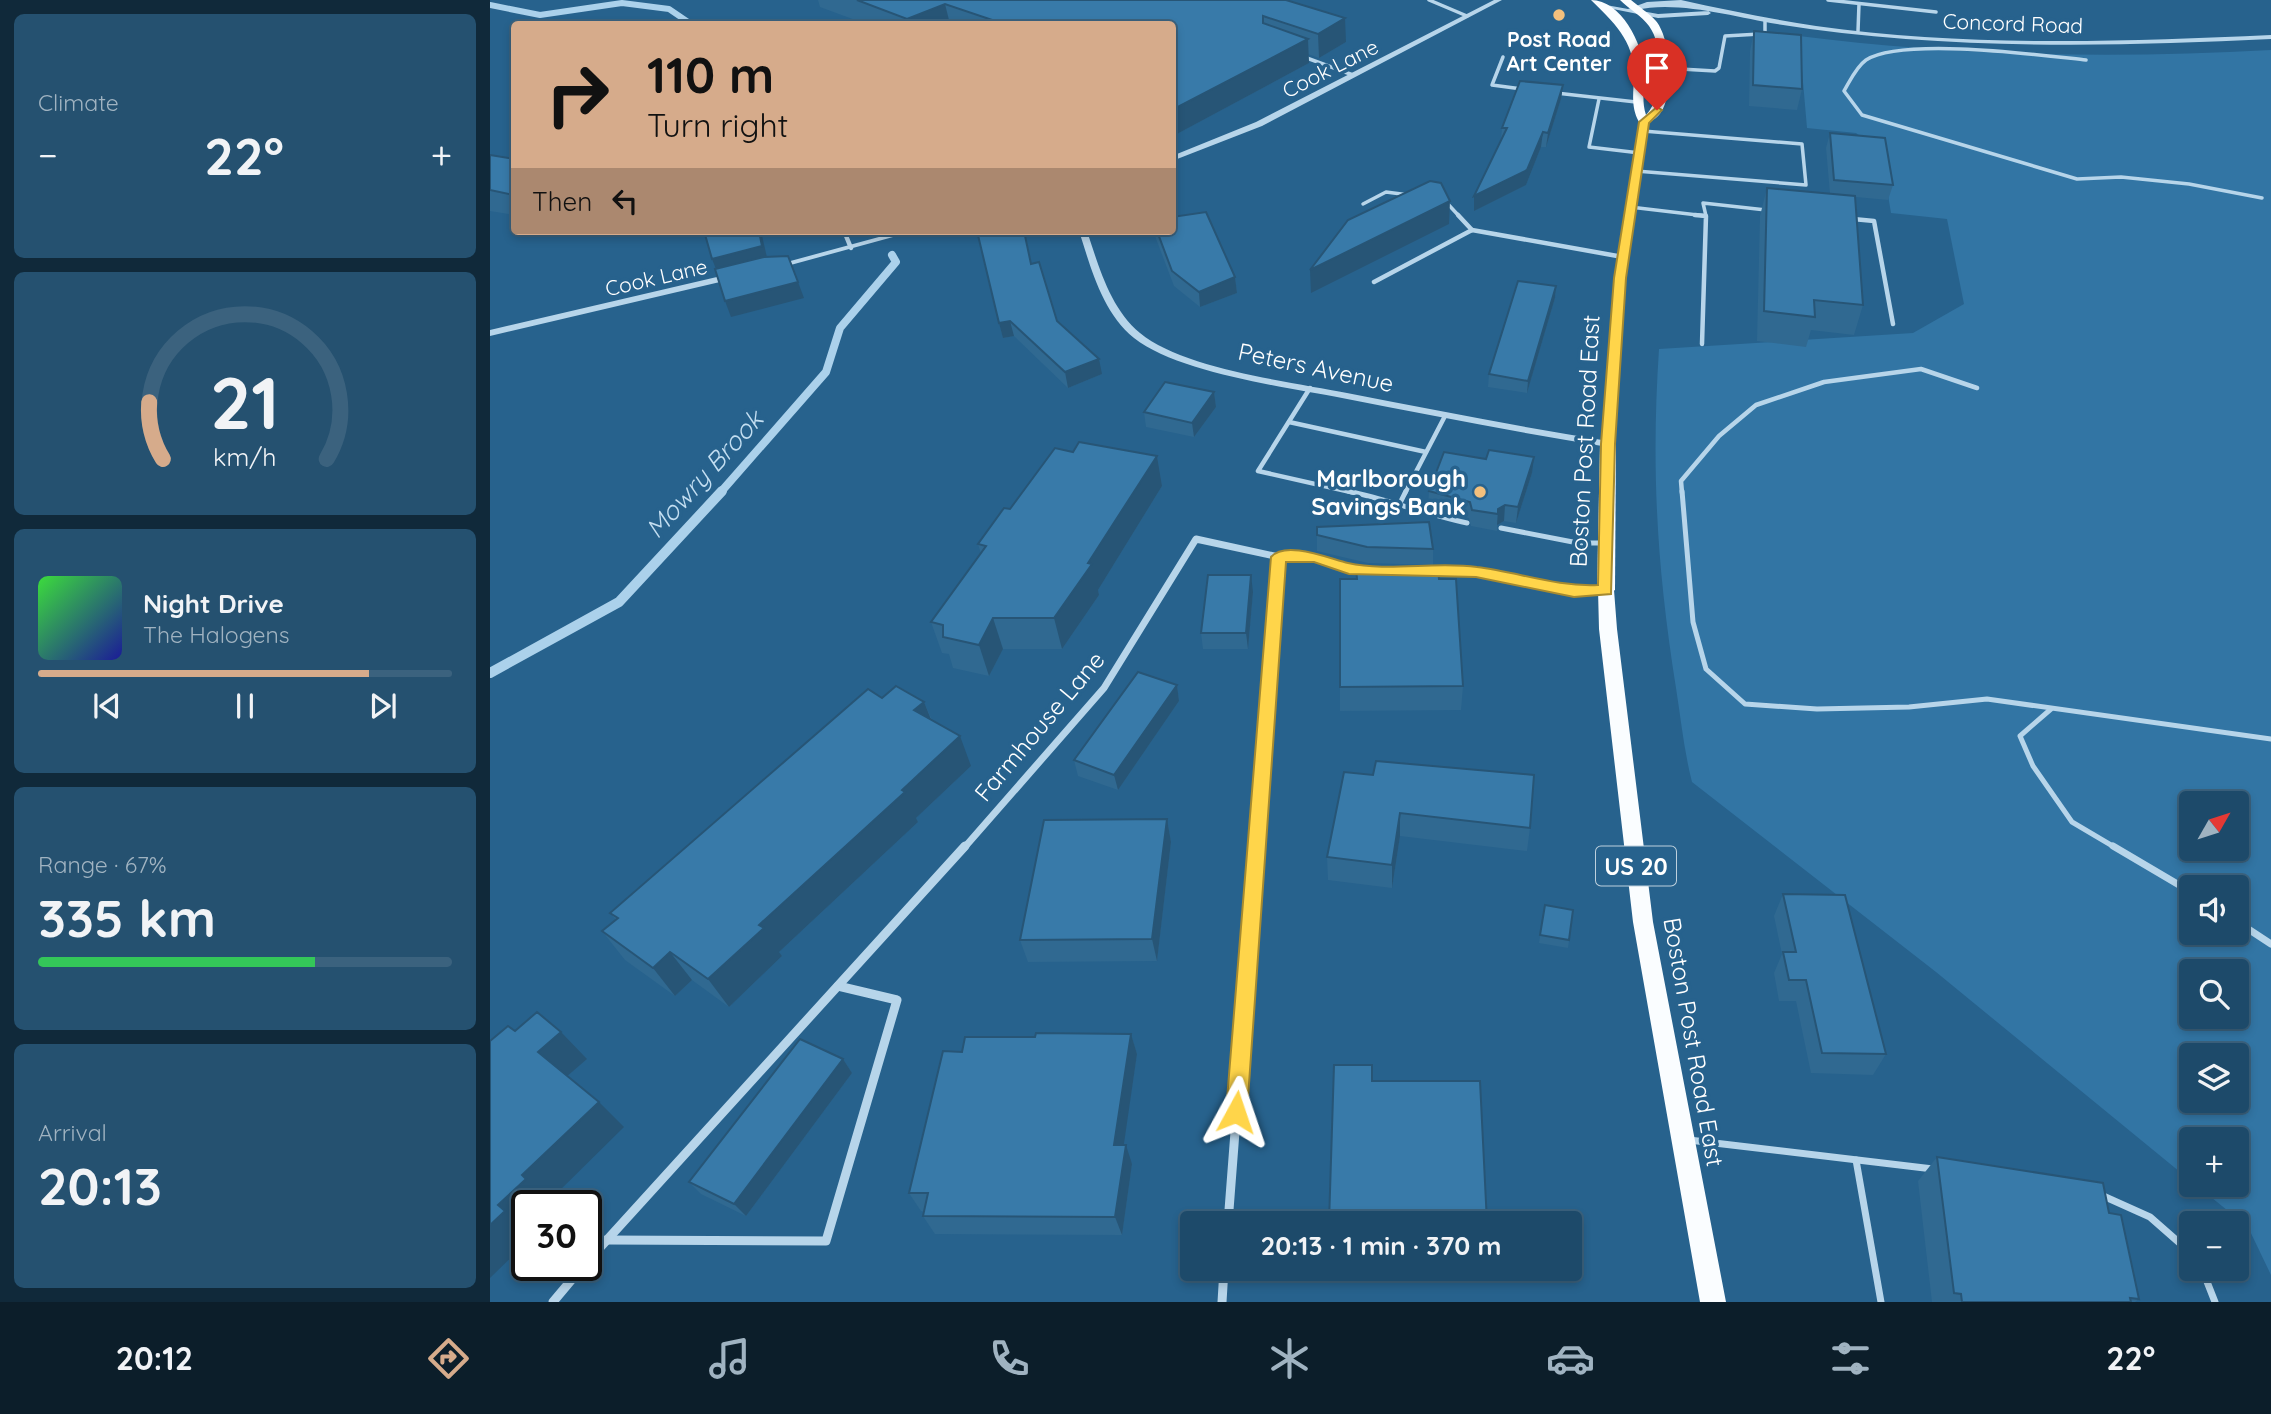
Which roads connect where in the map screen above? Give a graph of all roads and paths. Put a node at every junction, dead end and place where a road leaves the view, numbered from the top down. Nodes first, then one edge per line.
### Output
1 (1429, 0) edge
2 (1499, 0) edge
3 (1595, 0) edge
4 (1672, 0) edge
5 (1828, 0) edge
6 (1682, 3) junction
7 (1859, 4) junction
8 (1606, 7) junction
9 (1633, 8) edge
10 (1719, 12) junction
11 (1936, 12) dead end
12 (1467, 16) junction
13 (1619, 21) junction
14 (1765, 21) junction
15 (1858, 31) junction
16 (2271, 37) edge
17 (1301, 56) edge
18 (1503, 57) dead end
19 (2086, 60) dead end
20 (1663, 68) junction
21 (1353, 75) junction
22 (1532, 90) edge
23 (1546, 92) edge
24 (1599, 99) junction
25 (1636, 102) junction
26 (1644, 127) junction
27 (1640, 153) junction
28 (1176, 157) edge
29 (1636, 171) junction
30 (1411, 196) edge
31 (2262, 198) dead end
32 (1436, 200) edge
33 (1363, 204) dead end
34 (1630, 207) junction
35 (1769, 210) edge
36 (1706, 216) junction
37 (1848, 218) edge
38 (1472, 230) junction
39 (846, 235) edge
40 (897, 235) edge
41 (1085, 235) edge
42 (852, 248) junction
43 (1623, 257) junction
44 (765, 269) edge
45 (740, 275) edge
46 (1374, 282) dead end
47 (1893, 324) dead end
48 (490, 333) edge
49 (1702, 344) dead end
50 (1310, 388) junction
51 (1977, 388) dead end
52 (1445, 416) junction
53 (1289, 422) junction
54 (1608, 444) junction
55 (1426, 452) junction
56 (1400, 503) junction
57 (1466, 523) dead end
58 (1501, 528) edge
59 (1606, 543) junction
60 (1279, 557) junction
61 (1374, 569) edge
62 (1425, 570) edge
63 (1606, 590) junction
64 (2051, 709) junction
65 (2271, 739) edge
66 (2179, 885) edge
67 (2249, 930) edge
68 (2271, 944) edge
69 (838, 986) junction
70 (1684, 1140) junction
71 (1856, 1160) junction
72 (1937, 1170) edge
73 (2098, 1194) edge
74 (1229, 1211) edge
75 (2179, 1238) edge
76 (606, 1240) junction
77 (602, 1245) edge
78 (570, 1281) edge
79 (1223, 1281) edge
80 (2207, 1281) edge
81 (552, 1302) edge
82 (1222, 1302) edge
83 (1713, 1302) edge
84 (1881, 1302) edge
85 (2215, 1302) edge

1 - 12 lane
2 - 12 street, Cook Lane
3 - 8 main road, Boston Post Road East / US 20
4 - 6 street, Concord Road
5 - 7 lane
6 - 9 street
6 - 10 street, Concord Road
7 - 11 lane
7 - 15 lane
8 - 9 street
8 - 13 main road, Boston Post Road East / US 20
9 - 10 street
9 - 13 street
9 - 20 main road, Boston Post Road East / US 20
10 - 14 street, Concord Road
12 - 21 street, Cook Lane
13 - 25 main road, Boston Post Road East / US 20
14 - 15 street, Concord Road
14 - 20 lane
15 - 16 street, Concord Road
17 - 21 lane
18 - 22 lane
19 - 31 lane
20 - 26 main road, Boston Post Road East / US 20
21 - 28 street, Cook Lane
23 - 24 lane
24 - 25 lane
24 - 27 lane
25 - 26 main road, Boston Post Road East / US 20
26 - 27 main road, Boston Post Road East / US 20
26 - 29 lane
27 - 29 main road, Boston Post Road East / US 20
29 - 34 main road, Boston Post Road East / US 20
30 - 33 lane
32 - 38 lane
34 - 36 lane
34 - 43 main road, Boston Post Road East / US 20
35 - 36 lane
36 - 49 lane
37 - 47 lane
38 - 43 lane
38 - 46 lane
39 - 42 lane
40 - 42 street
41 - 50 street, Peters Avenue
42 - 44 street
43 - 54 main road, Boston Post Road East / US 20
45 - 48 street, Cook Lane
50 - 52 street, Peters Avenue
50 - 53 lane
51 - 64 lane
52 - 54 street, Peters Avenue
52 - 55 lane
53 - 55 lane
53 - 56 lane
54 - 59 highway, Boston Post Road East / US 20
55 - 56 lane
56 - 57 lane
58 - 59 lane
59 - 63 highway, Boston Post Road East / US 20
60 - 61 street
60 - 69 street, Farmhouse Lane
60 - 74 street
62 - 63 street
63 - 70 main road, Boston Post Road East / US 20
64 - 65 lane
64 - 66 lane
67 - 68 lane
69 - 76 street, Farmhouse Lane
69 - 76 street
70 - 71 lane
70 - 83 main road, Boston Post Road East / US 20
71 - 72 lane
71 - 84 lane
73 - 75 lane
76 - 77 street, Farmhouse Lane
78 - 81 street, Farmhouse Lane
79 - 82 street
80 - 85 lane

